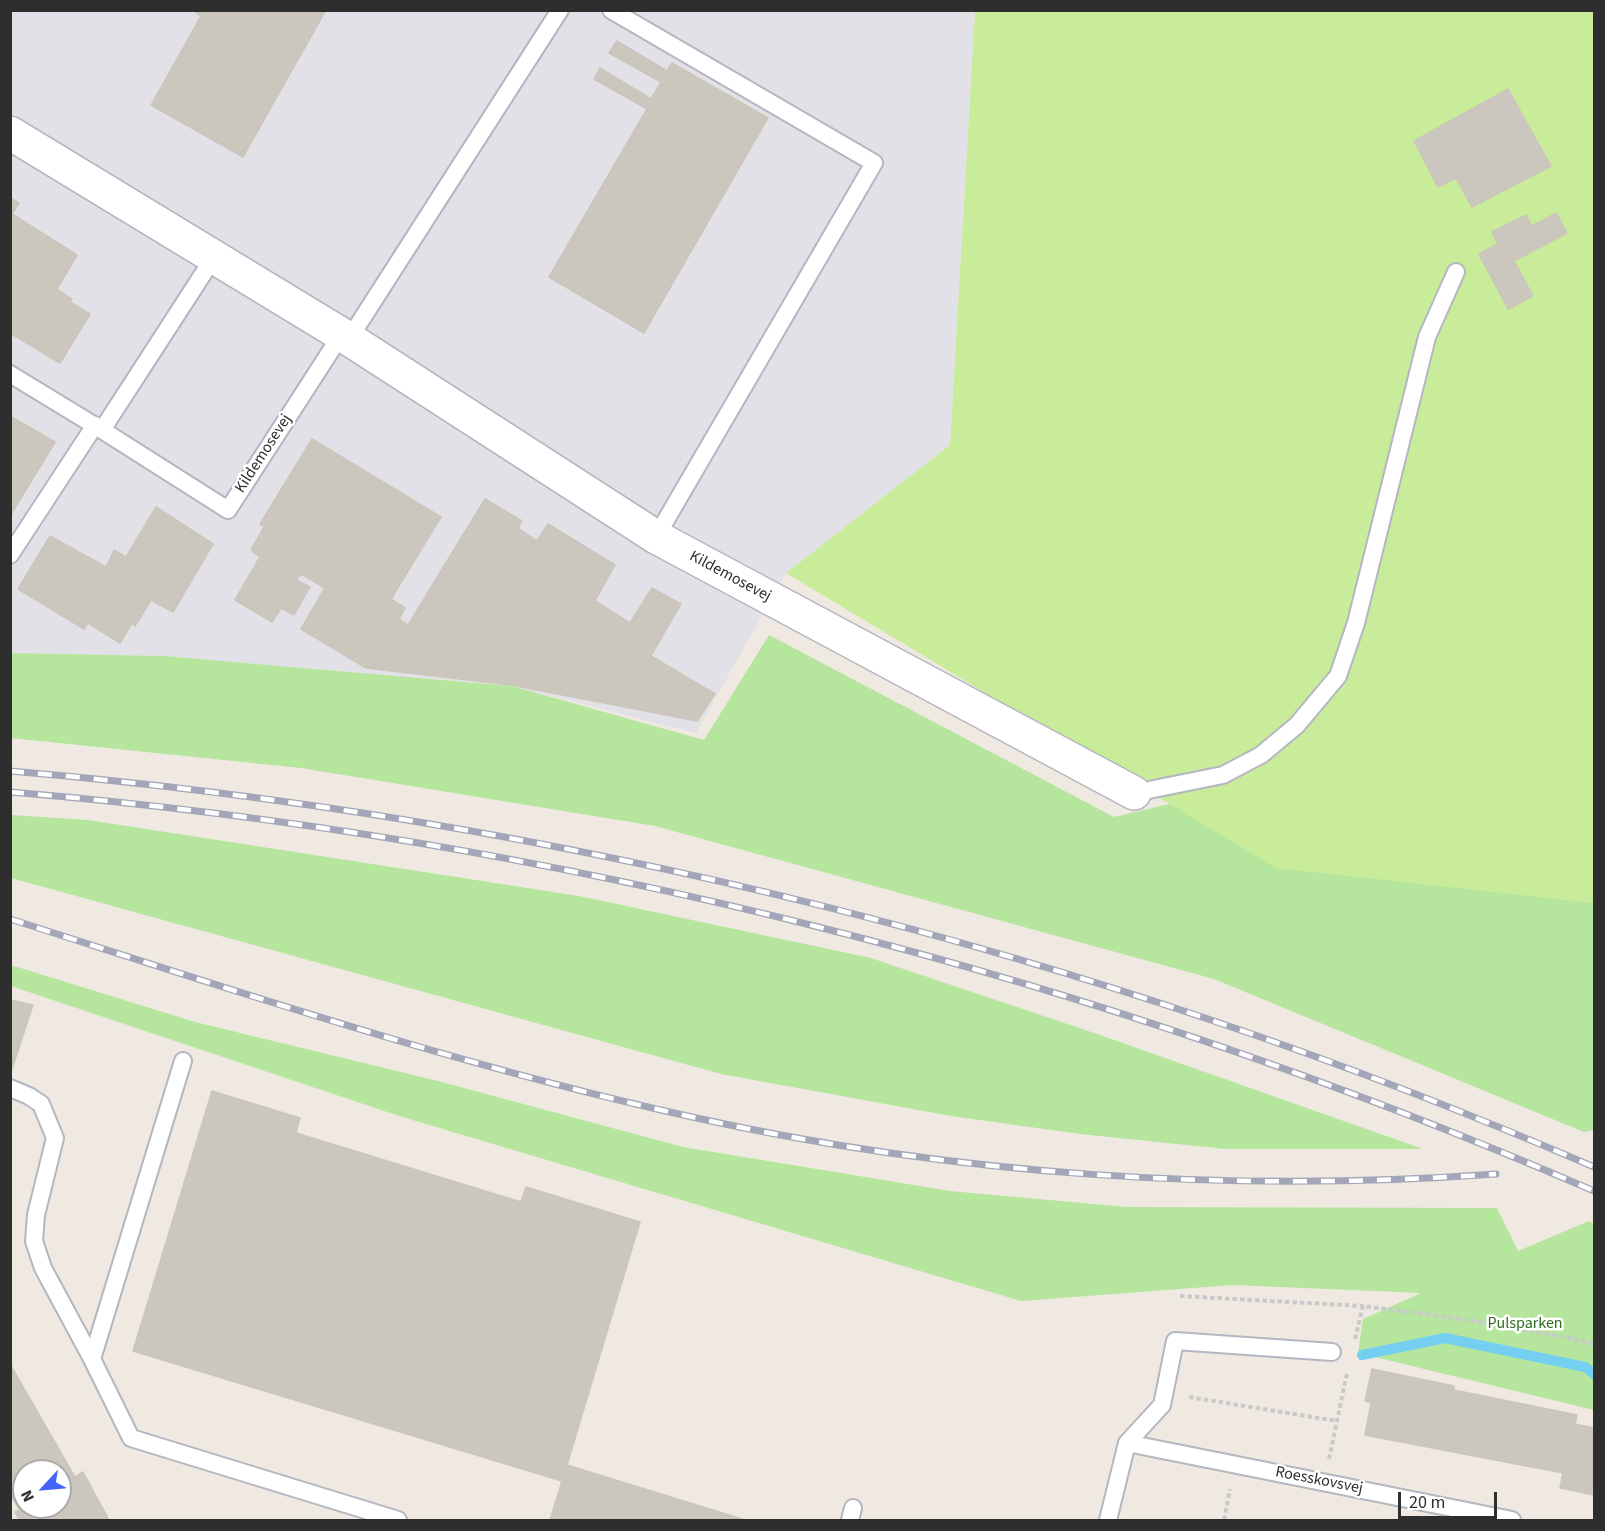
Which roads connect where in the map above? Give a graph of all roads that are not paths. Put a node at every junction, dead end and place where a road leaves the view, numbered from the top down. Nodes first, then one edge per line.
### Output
1 (560, 10) edge
2 (611, 10) edge
3 (10, 133) edge
4 (214, 257) junction
5 (1456, 272) dead end
6 (345, 337) junction
7 (10, 374) edge
8 (98, 428) junction
9 (656, 537) junction
10 (10, 555) edge
11 (1134, 793) joint
12 (183, 1061) dead end
13 (10, 1088) edge
14 (1332, 1353) dead end
15 (92, 1359) junction
16 (1127, 1443) junction
17 (398, 1521) edge
18 (1108, 1521) edge
19 (1512, 1521) edge

1 - 6 lane
2 - 9 lane
3 - 4 street, Kildemosevej
4 - 6 street, Kildemosevej
4 - 8 lane
5 - 11 lane
6 - 8 lane, Kildemosevej
6 - 9 street, Kildemosevej
7 - 8 lane, Kildemosevej
8 - 10 lane
9 - 11 street, Kildemosevej
12 - 15 lane
13 - 15 lane
14 - 16 lane
15 - 17 lane
16 - 18 lane
16 - 19 lane, Roesskovsvej

